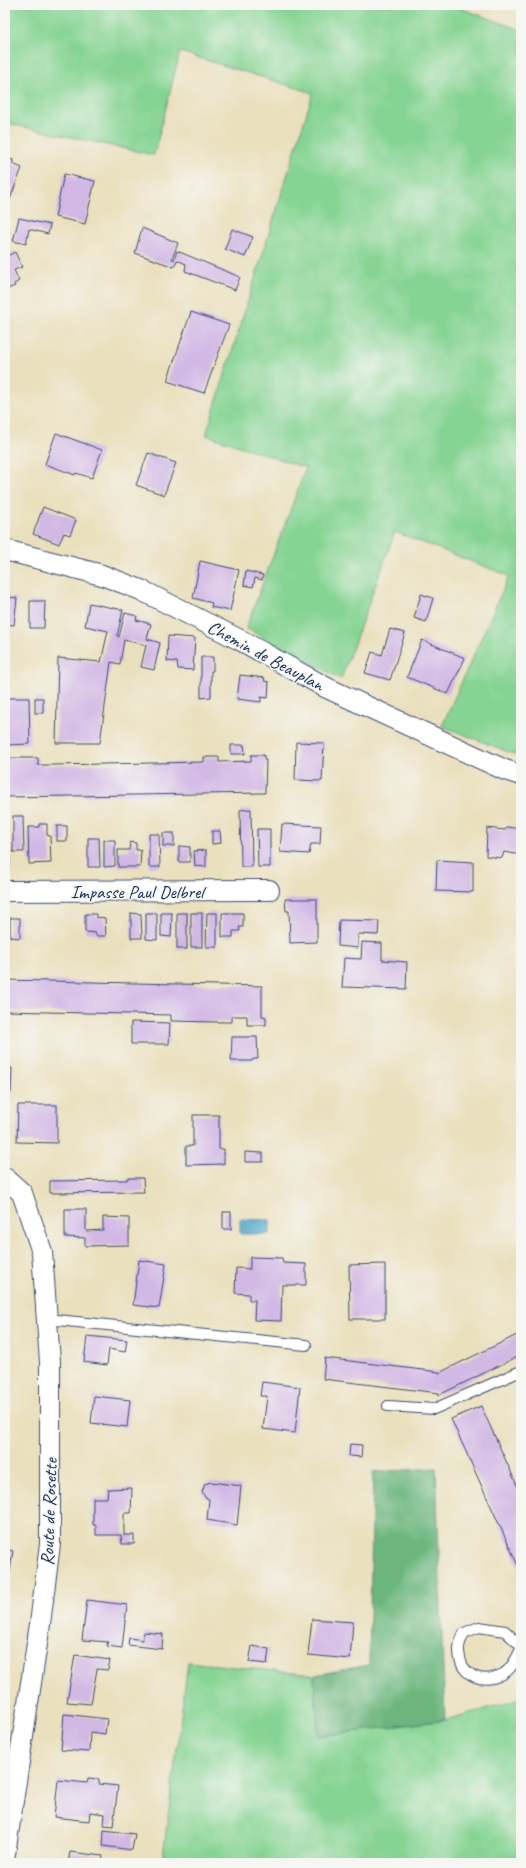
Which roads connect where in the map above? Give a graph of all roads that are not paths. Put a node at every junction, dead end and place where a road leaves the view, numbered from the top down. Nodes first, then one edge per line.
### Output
1 (5, 550) edge
2 (521, 775) edge
3 (269, 890) dead end
4 (5, 891) edge
5 (5, 1178) edge
6 (47, 1319) junction
7 (306, 1345) dead end
8 (521, 1371) edge
9 (388, 1406) dead end
10 (521, 1647) edge
11 (5, 1854) edge

1 - 2 street, Chemin de Beauplan
3 - 4 street, Impasse Paul Delbrel
5 - 6 street, Route de Rosette
6 - 7 lane
6 - 11 street, Route de Rosette
8 - 9 lane
10 - 10 lane

